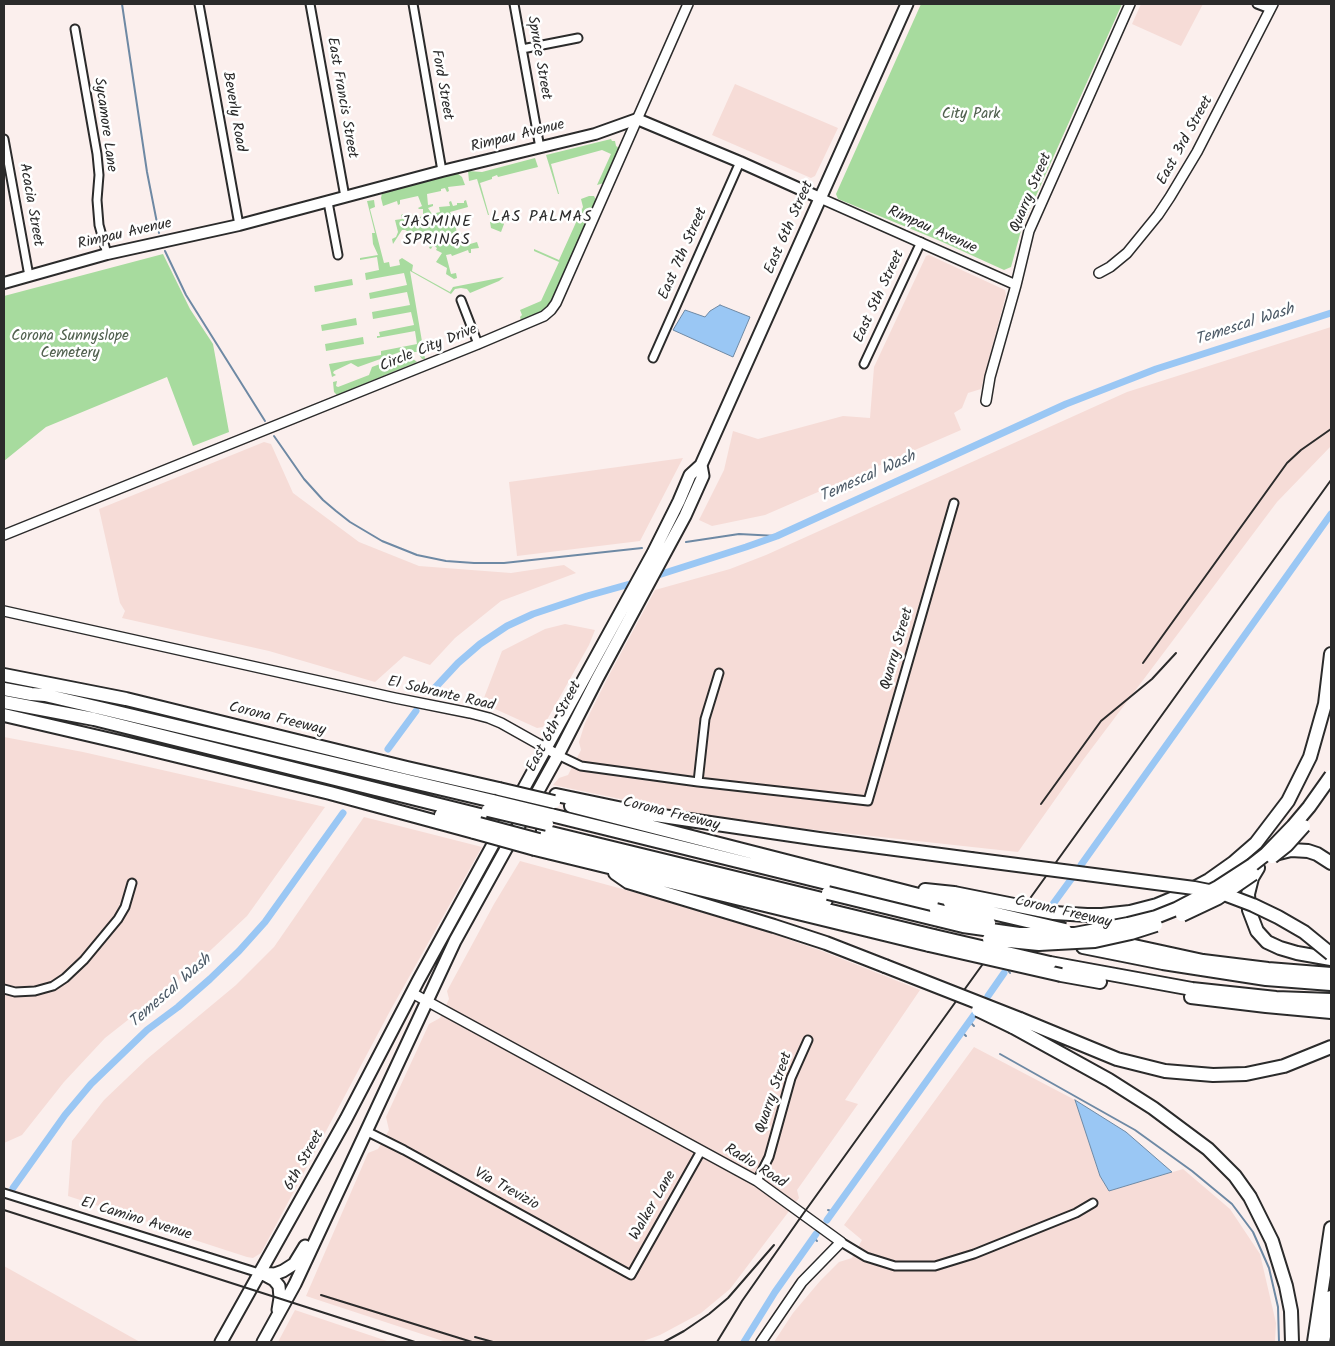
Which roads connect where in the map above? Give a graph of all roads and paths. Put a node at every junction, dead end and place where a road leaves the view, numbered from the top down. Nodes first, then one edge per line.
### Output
1 (199, 4) edge
2 (310, 4) edge
3 (413, 4) edge
4 (514, 4) edge
5 (688, 4) edge
6 (907, 4) edge
7 (1130, 4) edge
8 (1257, 4) edge
9 (1271, 7) edge
10 (75, 29) dead end
11 (578, 38) dead end
12 (522, 49) junction
13 (637, 119) junction
14 (4, 139) edge
15 (540, 148) junction
16 (740, 162) junction
17 (442, 171) junction
18 (345, 197) junction
19 (820, 198) junction
20 (328, 202) junction
21 (239, 225) junction
22 (921, 242) junction
23 (107, 254) junction
24 (338, 255) dead end
25 (1099, 273) dead end
26 (29, 276) junction
27 (4, 283) edge
28 (1016, 284) junction
29 (461, 300) dead end
30 (478, 344) junction
31 (653, 358) dead end
32 (864, 364) dead end
33 (986, 401) dead end
34 (701, 465) junction
35 (954, 503) dead end
36 (4, 534) edge
37 (4, 611) edge
38 (1331, 654) edge
39 (719, 672) dead end
40 (4, 676) edge
41 (4, 689) edge
42 (30, 700) junction
43 (4, 702) edge
44 (4, 716) edge
45 (547, 748) junction
46 (558, 754) junction
47 (1331, 776) edge
48 (339, 780) junction
49 (698, 782) junction
50 (393, 789) junction
51 (1331, 792) edge
52 (868, 802) joint
53 (484, 817) junction
54 (546, 822) junction
55 (1331, 863) edge
56 (607, 868) junction
57 (132, 883) dead end
58 (827, 896) junction
59 (952, 898) junction
60 (932, 940) junction
61 (1085, 941) junction
62 (1328, 957) edge
63 (1326, 979) edge
64 (4, 988) edge
65 (412, 993) junction
66 (426, 1000) junction
67 (1331, 1000) edge
68 (1331, 1012) edge
69 (1016, 1023) junction
70 (808, 1040) dead end
71 (1331, 1048) edge
72 (366, 1131) junction
73 (701, 1151) junction
74 (757, 1181) junction
75 (4, 1194) edge
76 (337, 1194) junction
77 (1093, 1203) dead end
78 (1331, 1228) edge
79 (842, 1242) junction
80 (259, 1272) junction
81 (631, 1275) joint
82 (1331, 1297) edge
83 (266, 1337) edge
84 (221, 1342) edge
85 (761, 1342) edge
86 (1292, 1342) edge
87 (1314, 1342) edge
88 (1323, 1342) edge

1 - 21 street, Beverly Road
2 - 18 street, East Francis Street
3 - 17 street, Ford Street
4 - 12 street, Spruce Street
5 - 13 street, Circle City Drive
6 - 19 main road, East 6th Street
7 - 28 street, Quarry Street
8 - 9 street
9 - 25 street, East 3rd Street
10 - 23 street, Sycamore Lane
11 - 12 street
12 - 15 street, Spruce Street
13 - 15 main road, Rimpau Avenue
13 - 16 main road, Rimpau Avenue
13 - 30 street, Circle City Drive
14 - 26 street, Acacia Street
15 - 17 main road, Rimpau Avenue
16 - 19 main road, Rimpau Avenue
16 - 31 street, East 7th Street
17 - 18 main road, Rimpau Avenue
18 - 20 main road, Rimpau Avenue
19 - 22 street, Rimpau Avenue
19 - 34 main road, East 6th Street
20 - 21 main road, Rimpau Avenue
20 - 24 street
21 - 23 main road, Rimpau Avenue
22 - 28 street, Rimpau Avenue
22 - 32 street, East 5th Street
23 - 26 main road, Rimpau Avenue
26 - 27 main road, Rimpau Avenue
28 - 33 street, Quarry Street
29 - 30 street
30 - 36 street, Circle City Drive
34 - 45 main road, East 6th Street
34 - 46 main road, East 6th Street
35 - 52 street, Quarry Street
37 - 45 street, El Sobrante Road
38 - 59 highway, bridge
39 - 49 street
40 - 50 highway, Corona Freeway
41 - 42 highway
42 - 43 highway
42 - 48 highway
42 - 48 highway
44 - 48 highway, Corona Freeway
45 - 46 street, El Sobrante Road
45 - 65 main road, East 6th Street
46 - 49 street, El Sobrante Road
46 - 66 main road, East 6th Street
47 - 58 highway, bridge
48 - 50 highway, Corona Freeway
48 - 50 highway
48 - 50 highway
49 - 52 street, El Sobrante Road
50 - 53 highway, Corona Freeway
50 - 53 highway
50 - 53 highway
50 - 54 highway, Corona Freeway, bridge
51 - 58 highway, bridge
53 - 54 highway, Corona Freeway, bridge
53 - 54 highway, bridge
53 - 54 highway
54 - 56 highway, Corona Freeway
54 - 58 highway
54 - 59 highway, Corona Freeway
54 - 60 highway
54 - 61 highway, bridge
54 - 62 highway, bridge
55 - 62 highway
56 - 60 highway, Corona Freeway
56 - 69 highway, bridge
57 - 64 street
59 - 61 highway, Corona Freeway, bridge
60 - 67 highway, bridge
60 - 68 highway, Corona Freeway, bridge
61 - 63 highway, Corona Freeway
65 - 66 street, Radio Road
65 - 80 main road, 6th Street
66 - 72 main road
66 - 73 street, Radio Road
69 - 71 highway
69 - 86 highway
70 - 74 street, Quarry Street
72 - 76 main road
72 - 81 street, Via Trevizio
73 - 74 street, Radio Road
73 - 81 street, Walker Lane
74 - 79 street, Radio Road
75 - 80 street, El Camino Avenue
76 - 80 main road
76 - 83 main road
77 - 79 street, Radio Road
78 - 87 highway
79 - 85 street
80 - 83 main road
80 - 84 main road, 6th Street
82 - 88 highway

